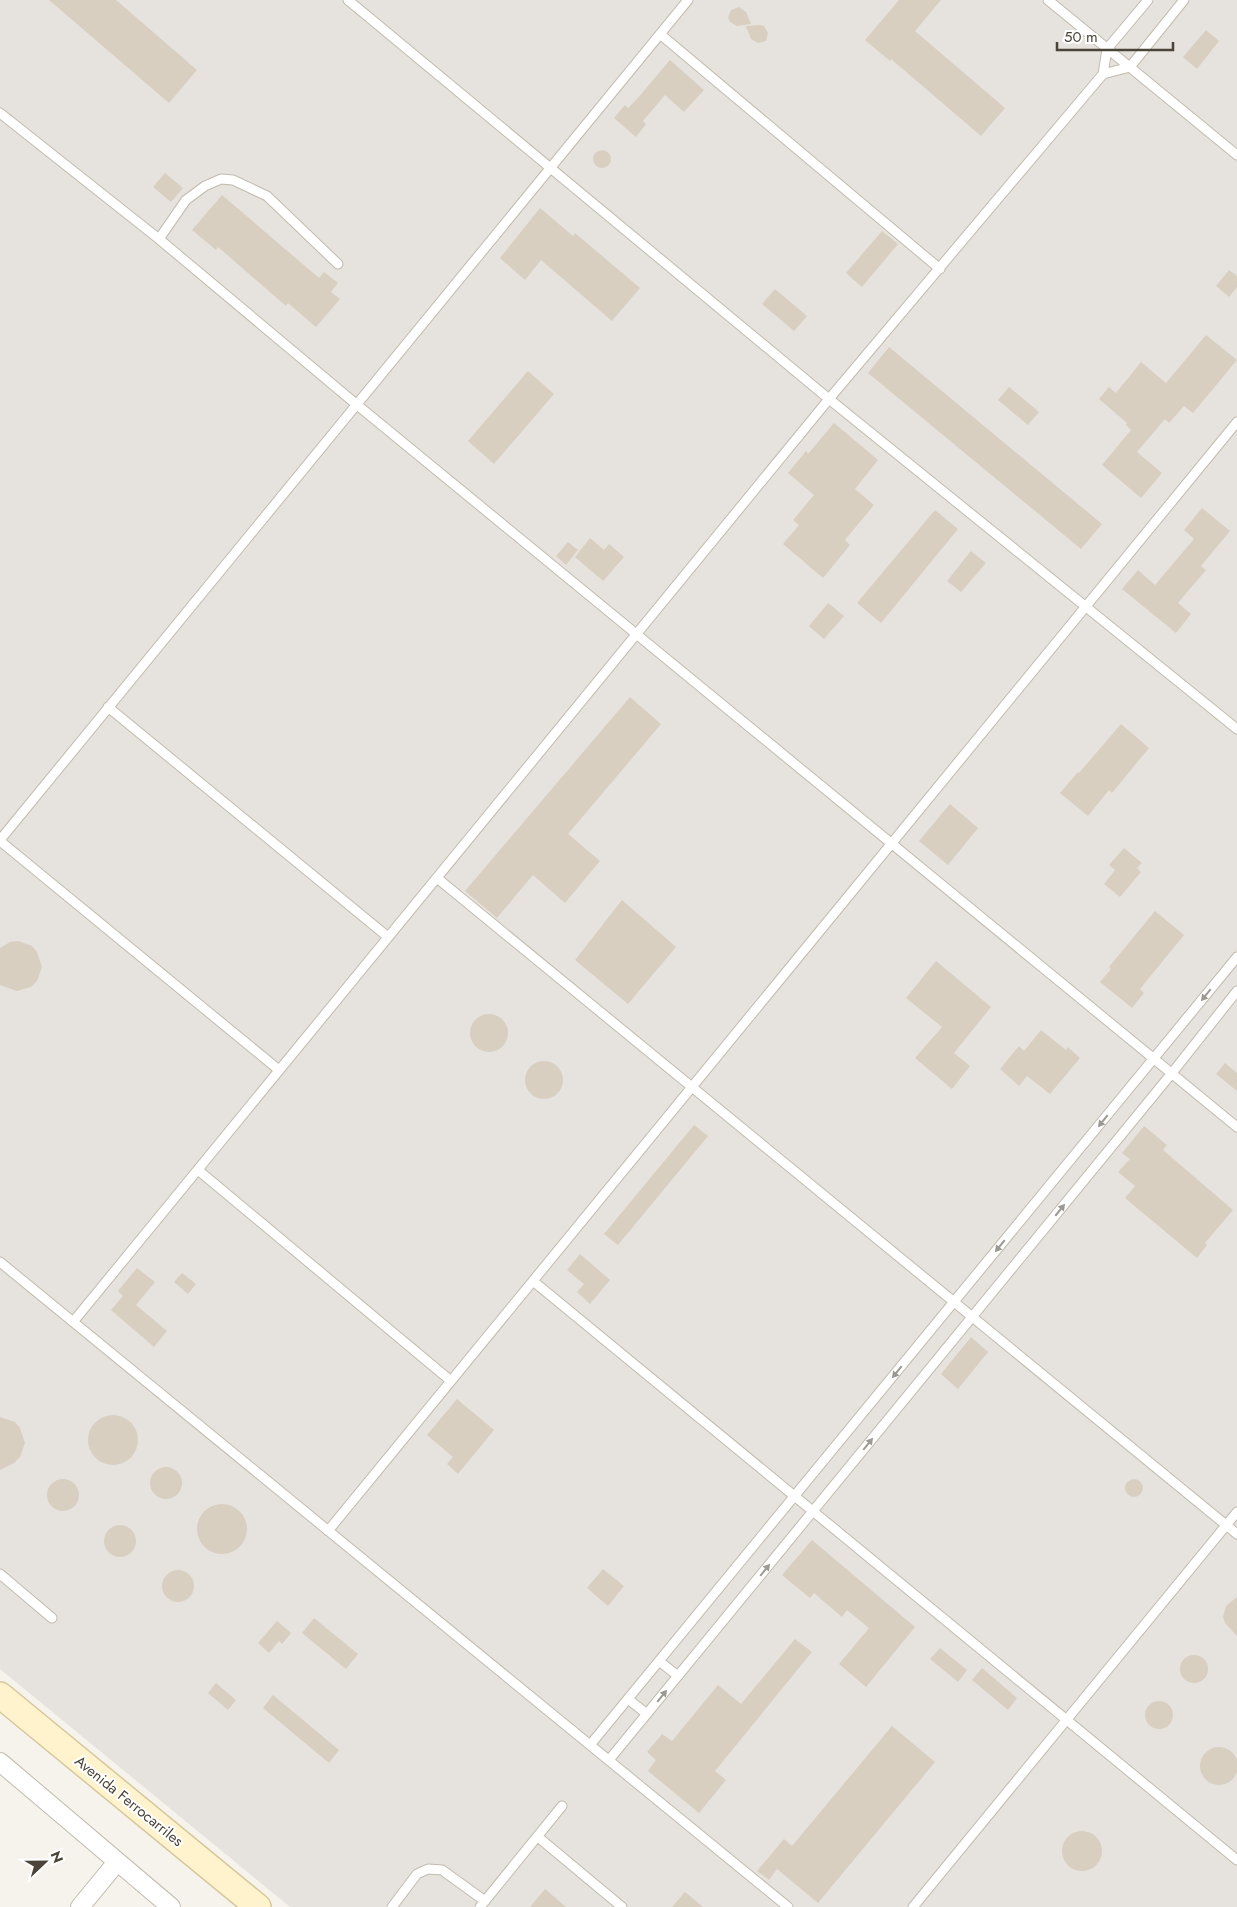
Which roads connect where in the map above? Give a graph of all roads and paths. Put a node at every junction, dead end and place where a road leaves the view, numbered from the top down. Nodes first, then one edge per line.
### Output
1 (348, 0) edge
2 (688, 0) edge
3 (1048, 0) edge
4 (1148, 0) edge
5 (1184, 0) edge
6 (660, 34) junction
7 (1107, 49) junction
8 (1130, 67) junction
9 (1103, 74) junction
10 (0, 113) edge
11 (1237, 155) edge
12 (549, 168) junction
13 (159, 239) junction
14 (338, 264) dead end
15 (940, 269) junction
16 (829, 399) junction
17 (356, 404) junction
18 (1237, 422) edge
19 (1086, 606) junction
20 (637, 634) junction
21 (108, 708) junction
22 (1237, 729) edge
23 (0, 840) edge
24 (892, 843) junction
25 (437, 878) junction
26 (388, 937) junction
27 (1237, 957) edge
28 (1237, 992) edge
29 (1154, 1059) junction
30 (279, 1070) junction
31 (1172, 1073) junction
32 (692, 1087) junction
33 (1237, 1127) edge
34 (198, 1170) junction
35 (0, 1262) edge
36 (533, 1281) junction
37 (954, 1302) junction
38 (972, 1317) junction
39 (73, 1322) junction
40 (451, 1381) junction
41 (794, 1496) junction
42 (813, 1511) junction
43 (1237, 1512) edge
44 (1226, 1525) junction
45 (328, 1531) junction
46 (1237, 1534) edge
47 (0, 1574) edge
48 (52, 1618) dead end
49 (659, 1661) junction
50 (678, 1676) junction
51 (0, 1695) edge
52 (628, 1699) junction
53 (646, 1714) junction
54 (1067, 1720) junction
55 (590, 1745) junction
56 (609, 1760) junction
57 (0, 1762) edge
58 (562, 1806) dead end
59 (538, 1837) junction
60 (1237, 1860) edge
61 (117, 1862) junction
62 (482, 1904) edge
63 (80, 1907) edge
64 (172, 1907) edge
65 (258, 1907) edge
66 (392, 1907) edge
67 (622, 1907) edge
68 (788, 1907) edge
69 (913, 1907) edge

1 - 12 lane
2 - 6 lane
3 - 7 lane
4 - 7 lane
5 - 8 lane
6 - 12 lane
6 - 15 lane
7 - 8 lane
7 - 9 lane
8 - 9 lane
8 - 11 lane
9 - 15 lane
10 - 13 lane
12 - 16 lane
12 - 17 lane
13 - 14 lane
13 - 17 lane
15 - 16 lane
16 - 19 lane
16 - 20 lane
17 - 20 lane
17 - 21 lane
18 - 19 lane
19 - 22 lane
19 - 24 lane
20 - 24 lane
20 - 25 lane
21 - 23 lane
21 - 26 lane
23 - 30 lane
24 - 29 lane
24 - 32 lane
25 - 26 lane
25 - 32 lane
26 - 30 lane
27 -> 29 lane
28 - 31 lane
29 - 31 lane
29 -> 37 lane
30 - 34 lane
31 - 33 lane
38 -> 31 lane
32 - 36 lane
32 - 37 lane
34 - 39 lane
34 - 40 lane
35 - 39 lane
36 - 40 lane
36 - 41 lane
37 - 38 lane
37 -> 41 lane
42 -> 38 lane
38 - 44 lane
39 - 45 lane
40 - 45 lane
41 - 42 lane
41 - 49 lane
50 -> 42 lane
42 - 54 lane
43 - 44 lane
44 - 46 lane
44 - 54 lane
45 - 55 lane
47 - 48 lane
49 - 50 lane
49 - 52 lane
53 -> 50 lane
51 - 65 main road, Avenida Ferrocarriles
52 - 53 lane
52 - 55 lane
53 - 56 lane
54 - 60 lane
54 - 69 lane
55 - 56 lane
56 - 68 lane
57 - 61 street
58 - 59 lane
59 - 62 lane
59 - 67 lane
61 - 63 street
61 - 64 street
62 - 66 lane

